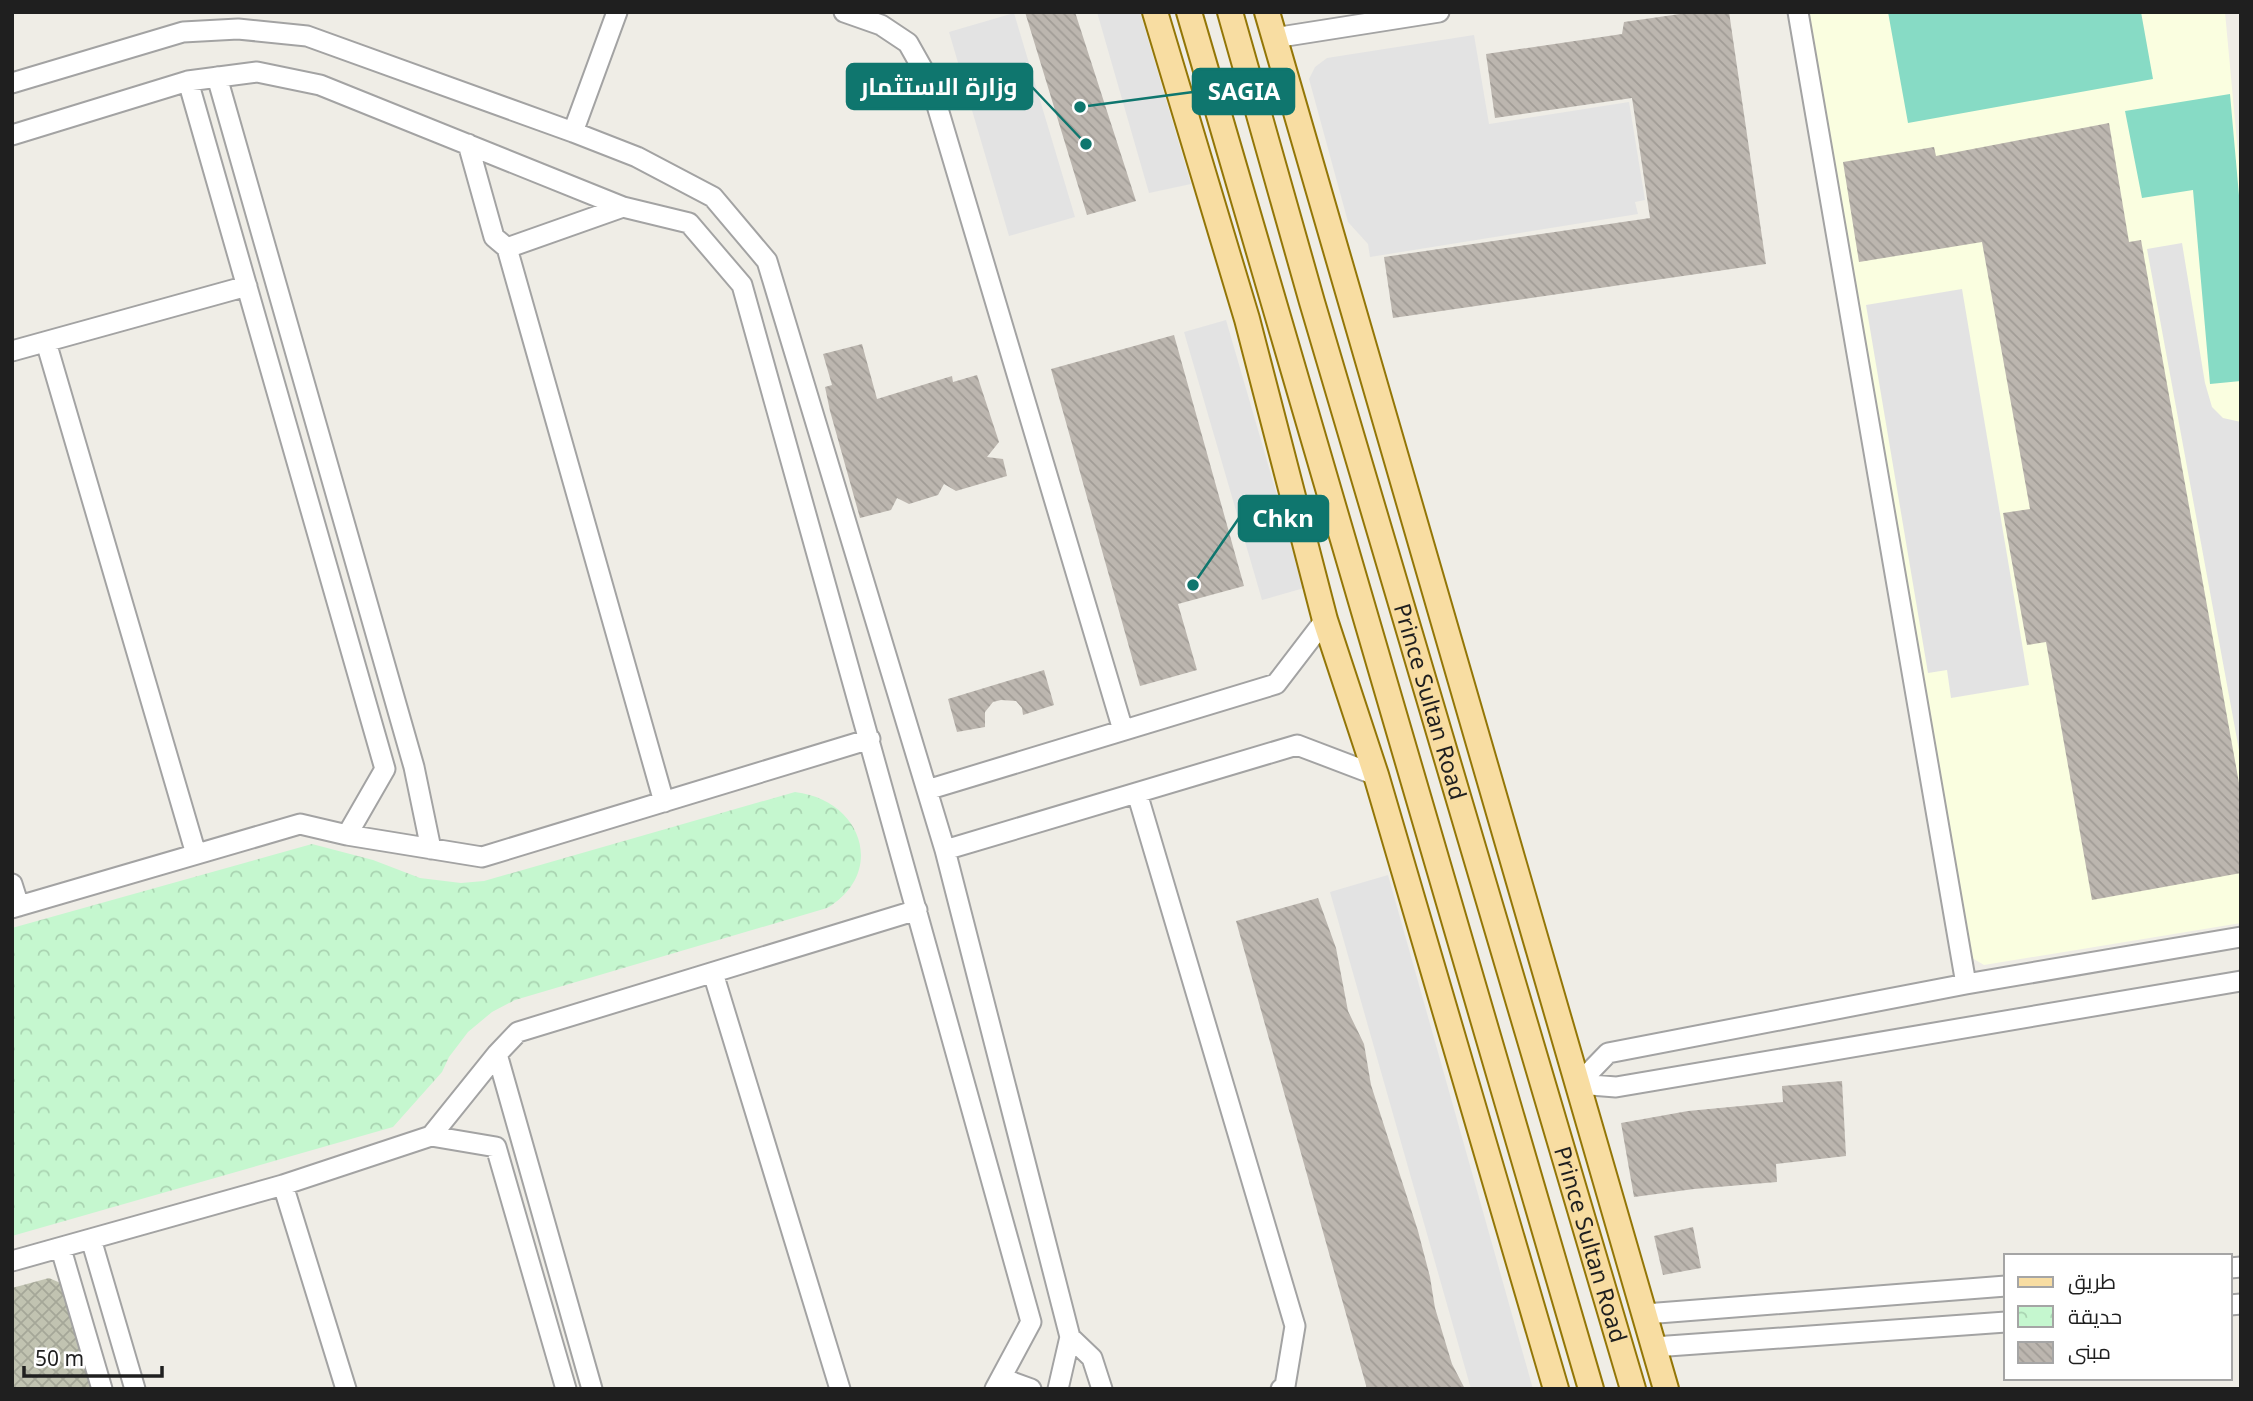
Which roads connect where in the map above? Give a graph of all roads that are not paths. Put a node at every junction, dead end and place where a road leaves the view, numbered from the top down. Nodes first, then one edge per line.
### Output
1 (617, 12) edge
2 (844, 12) edge
3 (1155, 12) edge
4 (1189, 12) edge
5 (1230, 12) edge
6 (1267, 12) edge
7 (1439, 12) edge
8 (1798, 12) edge
9 (181, 22) edge
10 (1274, 38) junction
11 (217, 77) junction
12 (188, 82) junction
13 (12, 83) edge
14 (573, 132) junction
15 (12, 135) edge
16 (468, 144) junction
17 (623, 207) junction
18 (507, 248) junction
19 (247, 286) junction
20 (1276, 310) junction
21 (1247, 319) junction
22 (46, 342) junction
23 (12, 351) edge
24 (1325, 620) junction
25 (1465, 697) junction
26 (1432, 706) junction
27 (1123, 730) junction
28 (870, 739) junction
29 (414, 767) junction
30 (385, 769) junction
31 (1376, 775) junction
32 (928, 790) junction
33 (1137, 793) junction
34 (664, 802) junction
35 (347, 835) junction
36 (431, 849) junction
37 (945, 850) junction
38 (196, 854) junction
39 (12, 884) edge
40 (16, 907) edge
41 (917, 910) junction
42 (2241, 937) edge
43 (713, 973) junction
44 (2241, 981) edge
45 (1966, 985) junction
46 (497, 1054) junction
47 (1578, 1084) junction
48 (430, 1136) junction
49 (1530, 1181) junction
50 (283, 1185) junction
51 (1498, 1192) junction
52 (91, 1239) junction
53 (61, 1249) junction
54 (12, 1261) edge
55 (2004, 1286) edge
56 (1645, 1314) junction
57 (2004, 1322) edge
58 (1070, 1337) junction
59 (1654, 1348) junction
60 (998, 1383) edge
61 (102, 1389) edge
62 (135, 1389) edge
63 (346, 1389) edge
64 (566, 1389) edge
65 (592, 1389) edge
66 (840, 1389) edge
67 (1031, 1389) edge
68 (1058, 1389) edge
69 (1102, 1389) edge
70 (1281, 1389) edge
71 (1556, 1389) edge
72 (1591, 1389) edge
73 (1633, 1389) edge
74 (1666, 1389) edge

1 - 14 street
2 - 27 street
3 - 21 main road
4 - 20 main road, Prince Sultan Road
5 - 26 main road, Prince Sultan Road
6 - 10 main road
7 - 10 street
8 - 45 street
9 - 13 street
9 - 14 street
10 - 25 main road
11 - 12 street
11 - 16 street
11 - 29 street
12 - 15 street
12 - 19 street
14 - 32 street
16 - 17 street
16 - 18 street
17 - 18 street
17 - 28 street
18 - 34 street
19 - 22 street
19 - 30 street
20 - 21 main road
20 - 49 main road, Prince Sultan Road
21 - 24 main road
22 - 23 street
22 - 38 street
24 - 27 street
24 - 31 main road
25 - 26 main road
25 - 47 main road
26 - 73 main road, Prince Sultan Road
27 - 32 street
28 - 34 street
28 - 41 street
29 - 30 street
29 - 36 street
30 - 35 street
31 - 33 street
31 - 51 main road
32 - 37 street
33 - 37 street
33 - 70 street
34 - 36 street
35 - 36 street
35 - 38 street
37 - 58 street
38 - 40 street
39 - 40 street
41 - 43 street
41 - 60 street
42 - 45 street
43 - 46 street
43 - 66 street
44 - 47 street
45 - 47 street
46 - 48 street
46 - 65 street
47 - 56 main road
48 - 50 street
48 - 64 street
49 - 51 main road
49 - 72 main road, Prince Sultan Road
50 - 52 street
50 - 63 street
51 - 71 main road
52 - 53 street
52 - 62 street
53 - 54 street
53 - 61 street
55 - 56 street
56 - 59 main road
57 - 59 street
58 - 68 street
58 - 69 street
59 - 74 main road
60 - 67 street

